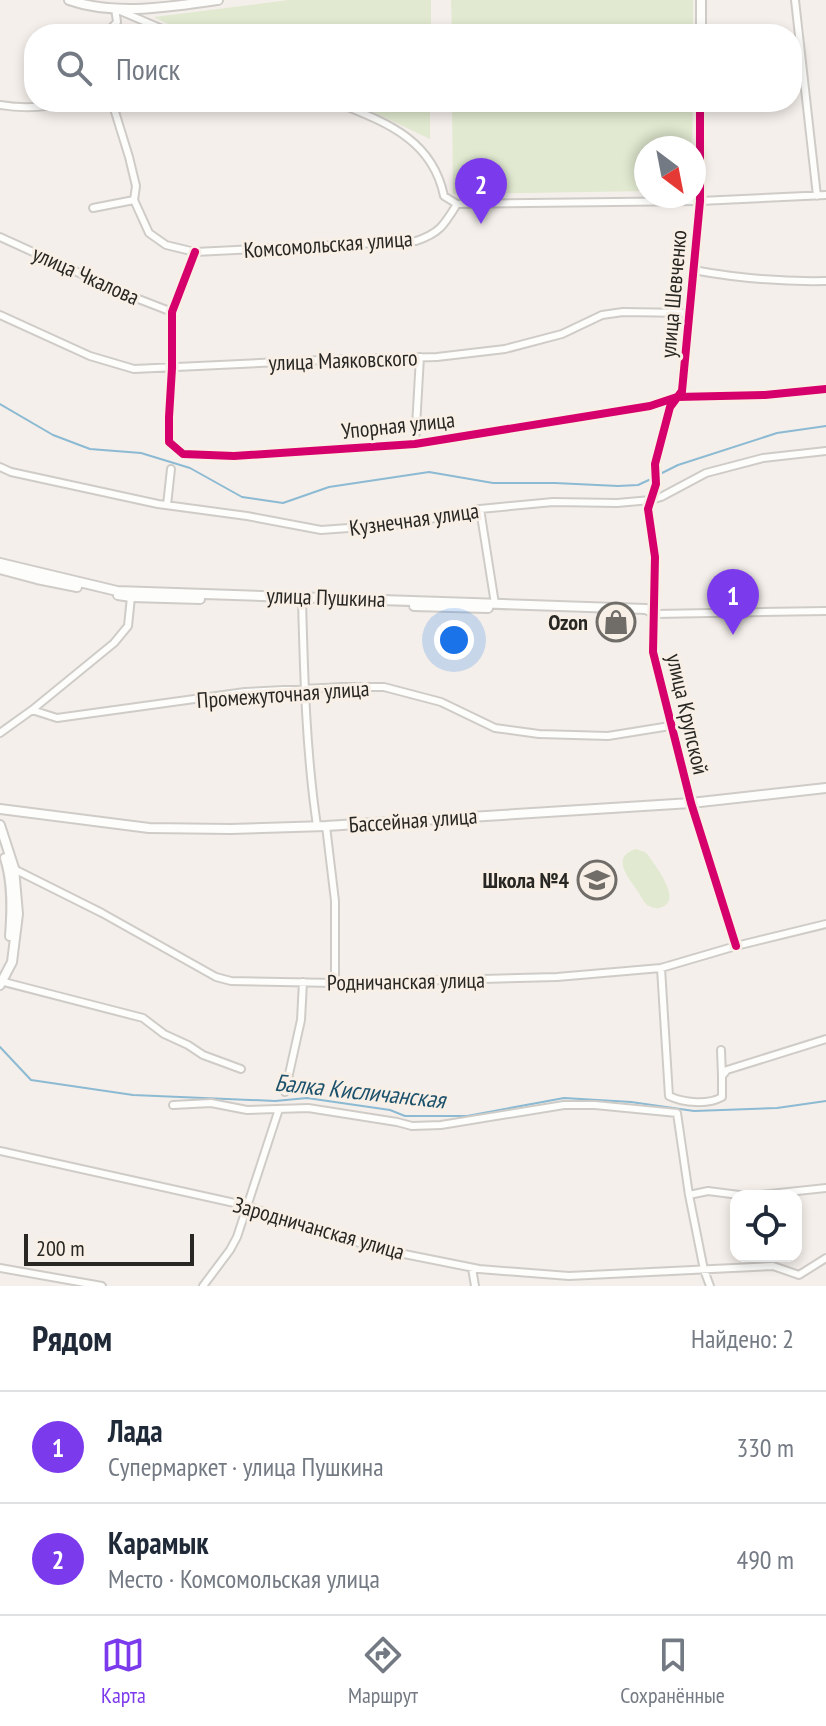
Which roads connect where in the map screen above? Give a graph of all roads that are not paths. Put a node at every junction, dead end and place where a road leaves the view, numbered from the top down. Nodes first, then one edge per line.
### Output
1 (69, 0) edge
2 (81, 0) edge
3 (218, 0) edge
4 (701, 0) edge
5 (795, 0) edge
6 (194, 2) edge
7 (160, 3) edge
8 (115, 6) junction
9 (115, 24) edge
10 (153, 24) edge
11 (701, 24) edge
12 (798, 24) edge
13 (802, 62) edge
14 (0, 105) edge
15 (24, 109) edge
16 (115, 112) edge
17 (360, 112) edge
18 (700, 112) edge
19 (700, 136) edge
20 (826, 195) edge
21 (817, 196) junction
22 (134, 200) junction
23 (706, 201) edge
24 (634, 202) edge
25 (457, 204) junction
26 (93, 208) dead end
27 (699, 208) edge
28 (0, 237) edge
29 (195, 252) junction
30 (693, 270) junction
31 (826, 281) edge
32 (172, 312) junction
33 (689, 313) junction
34 (0, 315) edge
35 (420, 357) junction
36 (172, 368) junction
37 (826, 389) edge
38 (677, 397) junction
39 (415, 444) junction
40 (826, 451) edge
41 (0, 467) edge
42 (171, 469) dead end
43 (656, 484) joint
44 (651, 500) junction
45 (167, 505) junction
46 (480, 509) junction
47 (0, 563) edge
48 (0, 569) edge
49 (131, 597) junction
50 (302, 600) junction
51 (495, 605) junction
52 (826, 611) edge
53 (655, 614) junction
54 (304, 689) junction
55 (32, 710) junction
56 (670, 726) junction
57 (0, 733) edge
58 (826, 788) edge
59 (691, 803) junction
60 (0, 809) edge
61 (0, 825) edge
62 (322, 826) junction
63 (0, 842) edge
64 (11, 867) junction
65 (826, 924) edge
66 (736, 946) junction
67 (661, 968) junction
68 (1, 981) edge
69 (303, 982) junction
70 (335, 983) junction
71 (826, 1039) edge
72 (721, 1050) dead end
73 (241, 1069) dead end
74 (722, 1076) junction
75 (285, 1092) dead end
76 (173, 1105) dead end
77 (279, 1109) junction
78 (0, 1151) edge
79 (826, 1188) edge
80 (802, 1190) edge
81 (730, 1194) edge
82 (689, 1195) junction
83 (248, 1206) junction
84 (826, 1258) edge
85 (0, 1268) edge
86 (472, 1268) junction
87 (704, 1270) junction
88 (799, 1275) junction
89 (102, 1286) edge
90 (203, 1286) edge
91 (475, 1286) edge
92 (710, 1286) edge
93 (796, 1286) edge

1 - 8 street
2 - 8 street
3 - 6 street
4 - 11 street
5 - 12 street
6 - 7 street
7 - 8 street
8 - 9 street
8 - 10 street
13 - 21 street
14 - 15 street
16 - 22 street, Комсомольская улица
17 - 25 street
18 - 19 street, улица Шевченко
20 - 21 street
21 - 23 street
22 - 26 street
22 - 29 street, Комсомольская улица
24 - 25 street
25 - 29 street, Комсомольская улица
27 - 30 street, улица Шевченко
28 - 32 street, улица Чкалова
29 - 32 street, Упорная улица
30 - 31 street
30 - 33 street, улица Шевченко
32 - 36 street, Упорная улица
33 - 35 street, улица Маяковского
33 - 38 street, улица Шевченко
34 - 36 street, улица Маяковского
35 - 36 street, улица Маяковского
35 - 39 street
36 - 39 street, Упорная улица
37 - 38 street, Упорная улица
38 - 39 street, Упорная улица
38 - 43 street, улица Шевченко
40 - 44 street, Кузнечная улица
41 - 45 street, Кузнечная улица
42 - 45 street
43 - 44 street, улица Крупской
44 - 46 street, Кузнечная улица
44 - 53 street, улица Крупской
45 - 46 street, Кузнечная улица
46 - 51 street
47 - 51 street, улица Пушкина
48 - 49 street, улица Пушкина
49 - 50 street, улица Пушкина
49 - 55 street
50 - 51 street, улица Пушкина
50 - 54 street
51 - 53 street, улица Пушкина
52 - 53 street, улица Пушкина
53 - 56 street, улица Крупской
54 - 55 street, Промежуточная улица
54 - 56 street, Промежуточная улица
54 - 62 street
55 - 57 street
56 - 59 street, улица Крупской
58 - 59 street, Бассейная улица
59 - 62 street, Бассейная улица
59 - 66 street, улица Крупской
60 - 62 street, Бассейная улица
61 - 64 street
62 - 70 street
63 - 64 street
64 - 68 street
64 - 69 street, Родничанская улица
65 - 66 street, Родничанская улица
66 - 67 street, Родничанская улица
67 - 70 street, Родничанская улица
67 - 74 street
68 - 73 street
69 - 70 street, Родничанская улица
69 - 75 street
71 - 74 street
72 - 74 street
76 - 77 street
77 - 82 street
77 - 83 street
78 - 83 street, Зародничанская улица
79 - 80 street
81 - 82 street
82 - 87 street
83 - 86 street, Зародничанская улица
83 - 90 street
84 - 88 street
85 - 89 street
86 - 87 street, Зародничанская улица
86 - 91 street
87 - 88 street, Зародничанская улица
87 - 92 street
88 - 93 street

